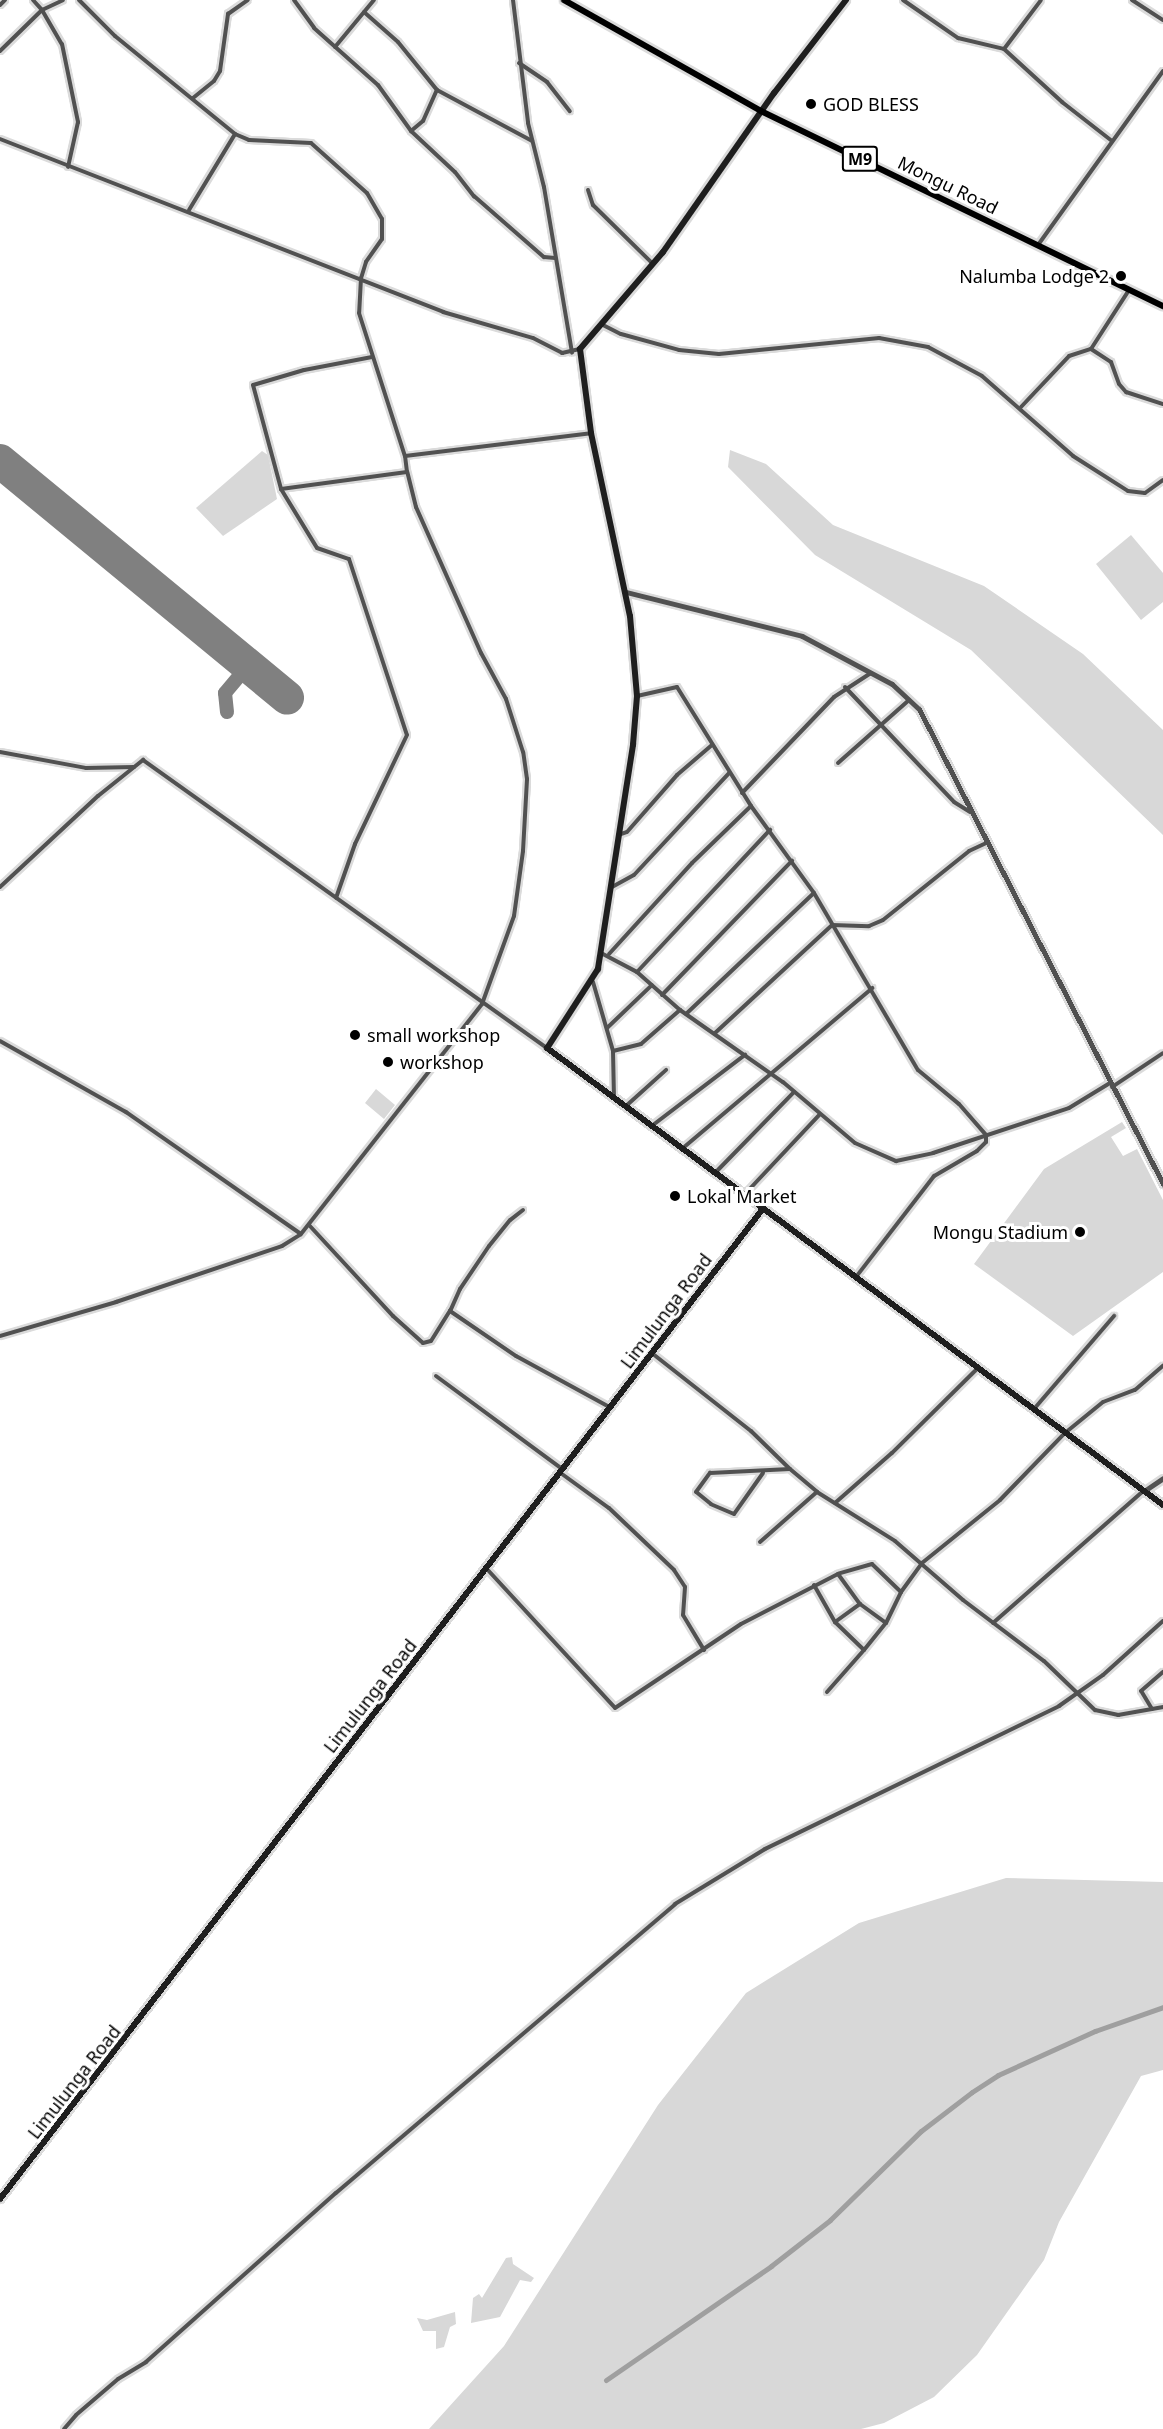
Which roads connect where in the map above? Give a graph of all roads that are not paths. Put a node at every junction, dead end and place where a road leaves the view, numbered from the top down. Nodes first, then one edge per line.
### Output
1 (4, 0) edge
2 (33, 0) edge
3 (63, 0) edge
4 (79, 0) edge
5 (248, 0) edge
6 (294, 0) edge
7 (374, 0) edge
8 (513, 0) edge
9 (564, 0) edge
10 (846, 0) edge
11 (903, 0) edge
12 (1041, 0) edge
13 (1132, 0) edge
14 (1139, 2) edge
15 (0, 5) edge
16 (42, 10) junction
17 (364, 12) junction
18 (1163, 20) edge
19 (335, 47) junction
20 (1004, 49) junction
21 (0, 51) edge
22 (519, 63) junction
23 (1163, 71) edge
24 (437, 90) junction
25 (193, 98) junction
26 (570, 111) dead end
27 (761, 111) junction
28 (411, 131) junction
29 (235, 134) junction
30 (0, 139) edge
31 (533, 141) junction
32 (1112, 141) junction
33 (68, 167) junction
34 (588, 190) dead end
35 (189, 210) junction
36 (1038, 245) junction
37 (555, 258) junction
38 (653, 264) junction
39 (361, 278) junction
40 (1129, 290) junction
41 (1163, 306) edge
42 (600, 323) junction
43 (580, 349) junction
44 (1091, 349) junction
45 (572, 353) junction
46 (372, 357) junction
47 (1163, 404) edge
48 (1021, 407) junction
49 (591, 433) junction
50 (405, 456) junction
51 (407, 472) junction
52 (1163, 480) edge
53 (281, 489) junction
54 (626, 591) junction
55 (872, 673) junction
56 (845, 687) junction
57 (637, 696) junction
58 (909, 699) junction
59 (884, 725) junction
60 (712, 745) junction
61 (0, 752) edge
62 (838, 763) dead end
63 (134, 766) junction
64 (729, 774) junction
65 (742, 793) junction
66 (751, 807) junction
67 (970, 812) junction
68 (770, 830) junction
69 (617, 836) junction
70 (986, 843) junction
71 (792, 861) junction
72 (612, 886) junction
73 (0, 887) edge
74 (814, 893) junction
75 (336, 898) junction
76 (832, 925) junction
77 (601, 953) junction
78 (609, 954) junction
79 (637, 972) junction
80 (593, 982) junction
81 (652, 985) junction
82 (872, 988) junction
83 (662, 995) junction
84 (482, 1004) junction
85 (680, 1010) junction
86 (686, 1014) junction
87 (607, 1028) junction
88 (715, 1033) junction
89 (0, 1041) edge
90 (547, 1048) junction
91 (613, 1051) junction
92 (1163, 1053) edge
93 (745, 1055) junction
94 (666, 1070) dead end
95 (773, 1074) junction
96 (1111, 1085) junction
97 (794, 1092) junction
98 (614, 1098) junction
99 (626, 1106) junction
100 (819, 1115) junction
101 (653, 1125) junction
102 (986, 1135) junction
103 (682, 1149) junction
104 (715, 1173) junction
105 (1163, 1184) edge
106 (743, 1196) junction
107 (523, 1210) dead end
108 (762, 1210) junction
109 (309, 1225) junction
110 (301, 1234) junction
111 (855, 1279) junction
112 (450, 1311) junction
113 (1114, 1316) dead end
114 (0, 1336) edge
115 (653, 1354) junction
116 (1163, 1366) edge
117 (979, 1368) junction
118 (436, 1376) dead end
119 (611, 1409) junction
120 (1034, 1410) junction
121 (1065, 1433) junction
122 (790, 1469) junction
123 (563, 1472) junction
124 (763, 1473) junction
125 (1163, 1478) edge
126 (1144, 1491) junction
127 (817, 1492) junction
128 (835, 1503) junction
129 (1163, 1505) edge
130 (760, 1542) dead end
131 (922, 1563) junction
132 (486, 1568) junction
133 (838, 1574) junction
134 (814, 1585) junction
135 (901, 1592) junction
136 (860, 1604) junction
137 (1163, 1621) edge
138 (835, 1622) junction
139 (886, 1623) junction
140 (993, 1623) junction
141 (704, 1650) junction
142 (864, 1650) junction
143 (1163, 1672) edge
144 (827, 1692) dead end
145 (1078, 1692) junction
146 (1163, 1707) edge
147 (1152, 1709) junction
148 (0, 2199) edge
149 (64, 2429) edge

1 - 15 street
2 - 16 street
3 - 16 street
4 - 25 street
5 - 25 street
6 - 19 street
7 - 17 street
8 - 22 street
9 - 27 main road, Mongu Road / M9
10 - 27 main road
11 - 20 street
12 - 20 street
13 - 14 street
14 - 18 street
16 - 21 street
16 - 33 street
17 - 19 street
17 - 24 street
19 - 28 street
20 - 32 street
22 - 26 street
22 - 31 street
23 - 32 street
24 - 28 street
24 - 31 street
25 - 29 street
27 - 36 main road, Mongu Road / M9
27 - 38 main road
28 - 37 street
29 - 35 street
29 - 39 street
30 - 33 street
31 - 37 street
32 - 36 street
33 - 35 street
34 - 38 street
35 - 39 street
36 - 40 main road, Mongu Road / M9
37 - 45 street
38 - 42 main road
39 - 45 street
39 - 46 street
40 - 41 main road, Mongu Road / M9
40 - 44 street
42 - 43 main road
42 - 48 street
43 - 45 street
43 - 49 main road
44 - 47 street
44 - 48 street
46 - 50 street
46 - 53 street
48 - 52 street
49 - 50 street
49 - 54 main road
50 - 51 street
51 - 53 street
51 - 84 street
53 - 75 street
54 - 55 street
54 - 57 main road
55 - 56 street
55 - 58 street
56 - 59 street
56 - 65 street
57 - 60 street
57 - 69 main road
58 - 59 street
58 - 67 street
59 - 62 street
59 - 67 street
60 - 64 street
60 - 69 street
61 - 63 street
63 - 73 street
63 - 75 street
64 - 65 street
64 - 72 street
65 - 66 street
66 - 68 street
66 - 78 street
67 - 70 street
68 - 71 street
68 - 79 street
69 - 72 main road
70 - 76 street
70 - 96 street
71 - 74 street
71 - 83 street
72 - 77 main road
74 - 76 street
74 - 86 street
75 - 84 street
76 - 82 street
76 - 88 street
77 - 78 street
77 - 80 main road
78 - 79 street
79 - 81 street
80 - 87 street
80 - 90 main road
81 - 83 street
81 - 87 street
82 - 95 street
82 - 102 street
83 - 85 street
84 - 90 street
84 - 109 street
85 - 86 street
85 - 91 street
86 - 88 street
87 - 91 street
88 - 93 street
89 - 110 street
90 - 98 main road
91 - 98 street
92 - 96 street
93 - 95 street
93 - 101 street
94 - 99 street
95 - 97 street
95 - 103 street
96 - 102 street
96 - 105 street
97 - 100 street
97 - 104 street
98 - 99 main road
99 - 101 main road
100 - 102 street
100 - 106 street
101 - 103 main road
102 - 111 street
103 - 104 main road
104 - 106 main road
106 - 108 main road
107 - 112 street
108 - 111 main road
108 - 115 main road, Limulunga Road
109 - 110 street
109 - 112 street
110 - 114 street
111 - 117 main road
112 - 119 street
113 - 120 street
115 - 119 main road, Limulunga Road
115 - 122 street
116 - 121 street
117 - 120 main road
117 - 128 street
118 - 123 street
119 - 123 main road, Limulunga Road
120 - 121 main road
121 - 126 main road
121 - 131 street
122 - 124 street
122 - 127 street
123 - 132 main road, Limulunga Road
123 - 141 street
124 - 124 street
125 - 126 street
126 - 129 main road
126 - 140 street
127 - 128 street
127 - 130 street
128 - 131 street
131 - 135 street
131 - 140 street
132 - 141 street
132 - 148 main road, Limulunga Road
133 - 134 street
133 - 135 street
133 - 136 street
134 - 138 street
134 - 141 street
135 - 139 street
136 - 138 street
136 - 139 street
137 - 145 street
138 - 142 street
139 - 142 street
140 - 145 street
142 - 144 street
143 - 147 street
145 - 147 street
145 - 149 street
146 - 147 street

